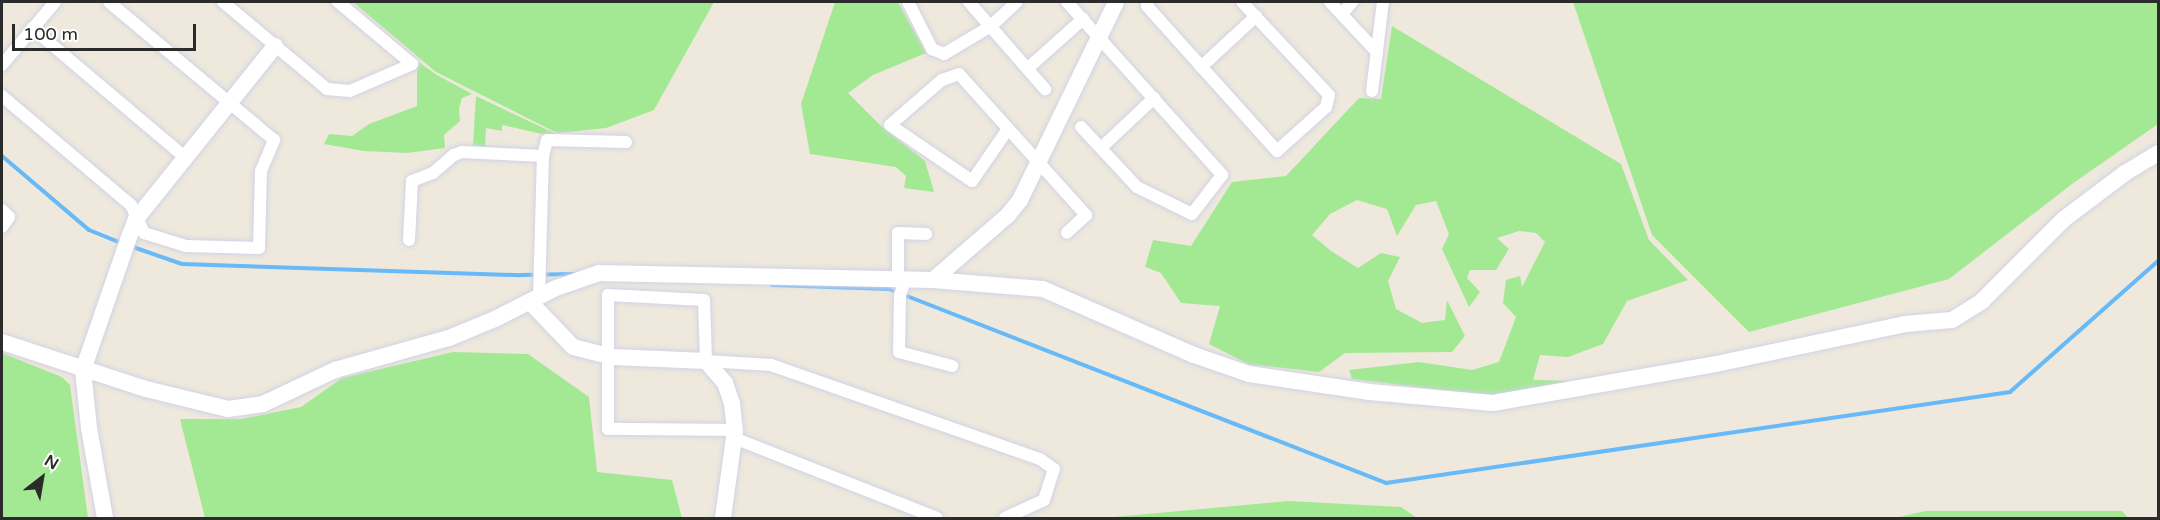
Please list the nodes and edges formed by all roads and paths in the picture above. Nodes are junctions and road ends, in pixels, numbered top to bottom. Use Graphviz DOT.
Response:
graph roads {
  1 [pos="55,2"];
  2 [pos="109,2"];
  3 [pos="223,2"];
  4 [pos="338,2"];
  5 [pos="908,2"];
  6 [pos="969,2"];
  7 [pos="1017,2"];
  8 [pos="1067,2"];
  9 [pos="1116,2"];
  10 [pos="1148,2"];
  11 [pos="1242,2"];
  12 [pos="1330,2"];
  13 [pos="1352,2"];
  14 [pos="1383,2"];
  15 [pos="1342,14"];
  16 [pos="1256,16"];
  17 [pos="1083,20"];
  18 [pos="991,26"];
  19 [pos="32,28"];
  20 [pos="1100,36"];
  21 [pos="275,46"];
  22 [pos="1377,52"];
  23 [pos="2,65"];
  24 [pos="1201,67"];
  25 [pos="1028,68"];
  26 [pos="1045,89"];
  27 [pos="1372,91"];
  28 [pos="2,96"];
  29 [pos="1154,98"];
  30 [pos="232,102"];
  31 [pos="1081,127"];
  32 [pos="1008,129"];
  33 [pos="626,142"];
  34 [pos="1101,148"];
  35 [pos="2158,153"];
  36 [pos="543,156"];
  37 [pos="186,158"];
  38 [pos="1039,164"];
  39 [pos="2,210"];
  40 [pos="136,219"];
  41 [pos="2,227"];
  42 [pos="1067,233"];
  43 [pos="926,234"];
  44 [pos="409,240"];
  45 [pos="933,280"];
  46 [pos="901,286"];
  47 [pos="537,288"];
  48 [pos="2,342"];
  49 [pos="610,356"];
  50 [pos="706,361"];
  51 [pos="952,366"];
  52 [pos="82,370"];
  53 [pos="734,434"];
  54 [pos="105,519"];
  55 [pos="723,519"];
  56 [pos="937,519"];
  57 [pos="1005,519"];
  1 -- 19 [label="street"];
  2 -- 30 [label="street"];
  3 -- 21 [label="street"];
  4 -- 21 [label="street"];
  5 -- 18 [label="street"];
  6 -- 18 [label="street"];
  7 -- 18 [label="street"];
  8 -- 17 [label="street"];
  9 -- 20 [label="street"];
  10 -- 24 [label="street"];
  11 -- 16 [label="street"];
  12 -- 15 [label="street"];
  13 -- 15 [label="street"];
  14 -- 22 [label="street"];
  15 -- 22 [label="street"];
  16 -- 24 [label="street"];
  16 -- 24 [label="street"];
  17 -- 20 [label="street"];
  17 -- 25 [label="street"];
  18 -- 25 [label="street"];
  19 -- 23 [label="street"];
  19 -- 37 [label="street"];
  20 -- 29 [label="street"];
  20 -- 38 [label="street"];
  21 -- 30 [label="street"];
  22 -- 27 [label="street"];
  25 -- 26 [label="street"];
  28 -- 40 [label="street"];
  29 -- 34 [label="street"];
  29 -- 34 [label="street"];
  30 -- 37 [label="street"];
  30 -- 40 [label="street"];
  31 -- 34 [label="street"];
  32 -- 32 [label="street"];
  32 -- 38 [label="street"];
  33 -- 36 [label="street"];
  35 -- 45 [label="street"];
  36 -- 44 [label="street"];
  36 -- 47 [label="street"];
  37 -- 40 [label="street"];
  38 -- 42 [label="street"];
  38 -- 45 [label="street"];
  39 -- 41 [label="street"];
  40 -- 52 [label="street"];
  43 -- 46 [label="street"];
  45 -- 46 [label="street"];
  46 -- 47 [label="street"];
  46 -- 51 [label="street"];
  47 -- 49 [label="street"];
  47 -- 52 [label="street"];
  48 -- 52 [label="street"];
  49 -- 50 [label="street"];
  49 -- 50 [label="street"];
  49 -- 53 [label="street"];
  50 -- 53 [label="street"];
  50 -- 57 [label="street"];
  52 -- 54 [label="street"];
  53 -- 55 [label="street"];
  53 -- 56 [label="street"];
}
